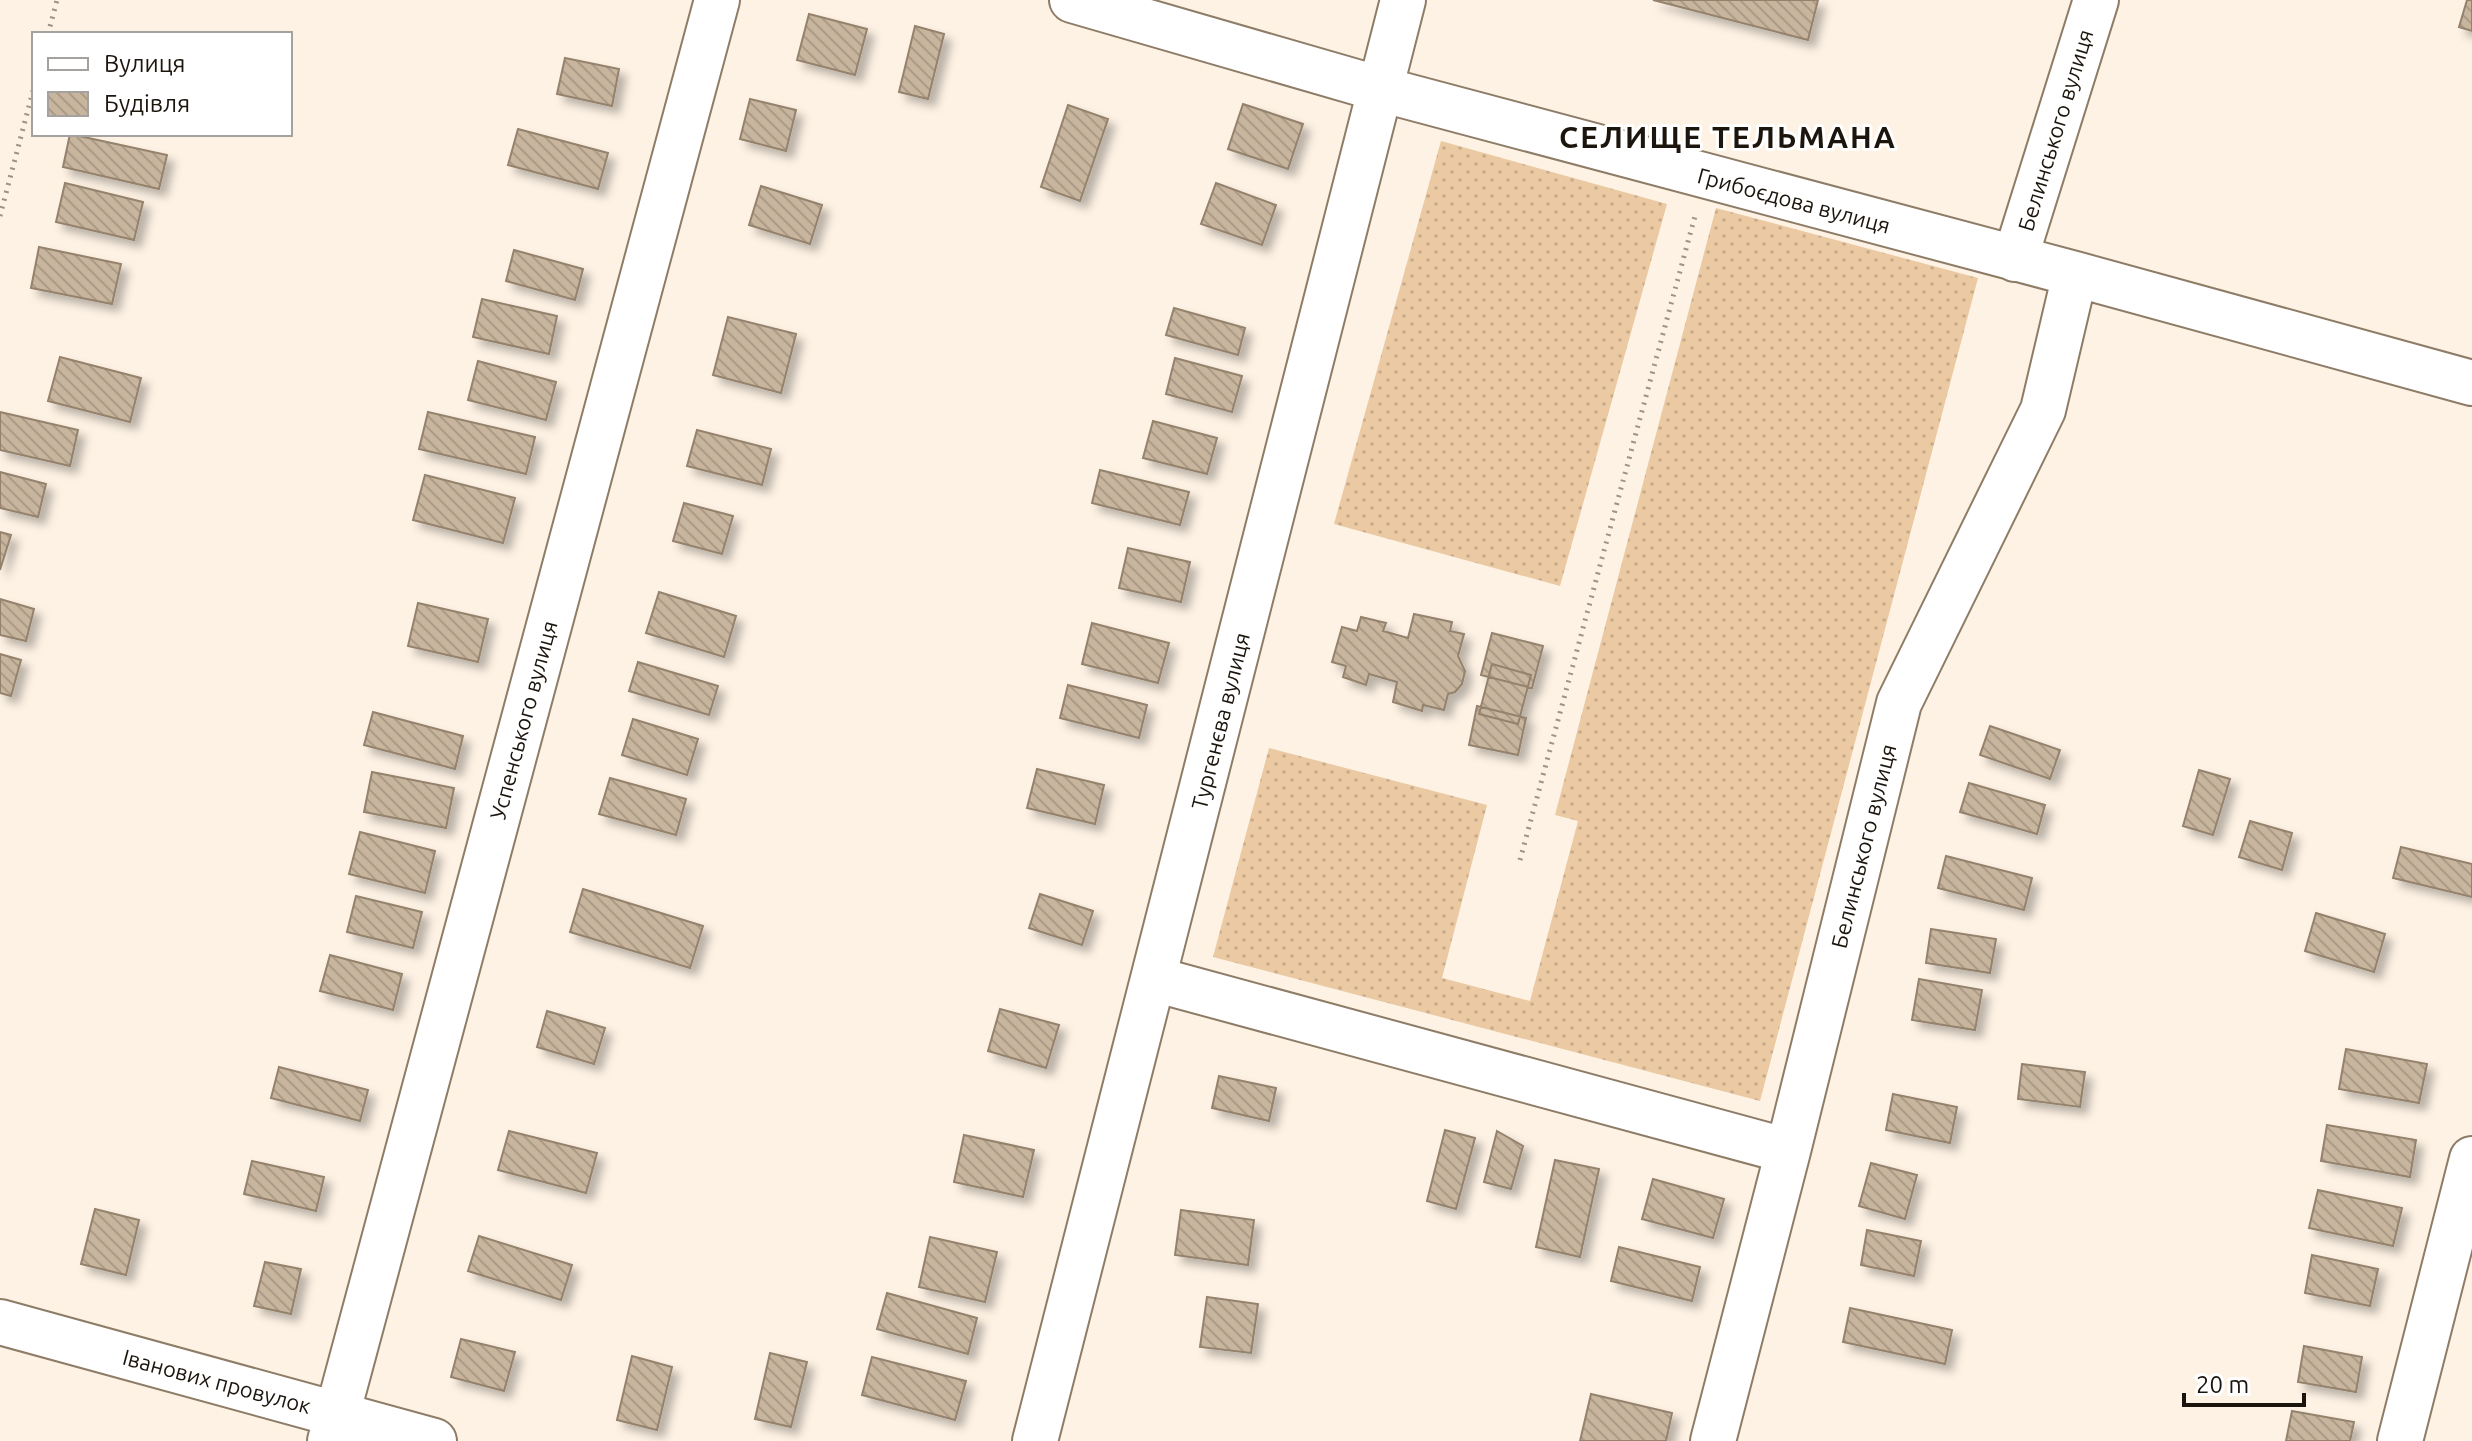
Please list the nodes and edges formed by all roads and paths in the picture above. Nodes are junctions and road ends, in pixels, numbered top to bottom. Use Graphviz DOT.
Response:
graph roads {
  1 [pos="57,0"];
  2 [pos="717,0"];
  3 [pos="1072,0"];
  4 [pos="1403,0"];
  5 [pos="2096,0"];
  6 [pos="49,32"];
  7 [pos="1380,89"];
  8 [pos="32,95"];
  9 [pos="1706,176"];
  10 [pos="0,216"];
  11 [pos="2015,259"];
  12 [pos="2075,274"];
  13 [pos="2472,383"];
  14 [pos="1520,860"];
  15 [pos="1154,979"];
  16 [pos="1788,1151"];
  17 [pos="2472,1159"];
  18 [pos="0,1322"];
  19 [pos="334,1428"];
  20 [pos="434,1441"];
  21 [pos="1035,1441"];
  22 [pos="1713,1441"];
  23 [pos="2400,1441"];
  1 -- 6 [label="path"];
  2 -- 19 [label="street, Успенського вулиця"];
  3 -- 7 [label="street, Грибоєдова вулиця"];
  4 -- 7 [label="street, Тургенєва вулиця"];
  5 -- 11 [label="street, Белинського вулиця"];
  7 -- 9 [label="street, Грибоєдова вулиця"];
  7 -- 15 [label="street, Тургенєва вулиця"];
  8 -- 10 [label="path"];
  9 -- 11 [label="street, Грибоєдова вулиця"];
  9 -- 14 [label="path"];
  11 -- 12 [label="street, Грибоєдова вулиця"];
  12 -- 13 [label="street, Грибоєдова вулиця"];
  12 -- 16 [label="street, Белинського вулиця"];
  15 -- 16 [label="street"];
  15 -- 21 [label="street, Тургенєва вулиця"];
  16 -- 22 [label="street, Белинського вулиця"];
  17 -- 23 [label="street"];
  18 -- 19 [label="street, Іванових провулок"];
  19 -- 20 [label="street, Іванових провулок"];
}
